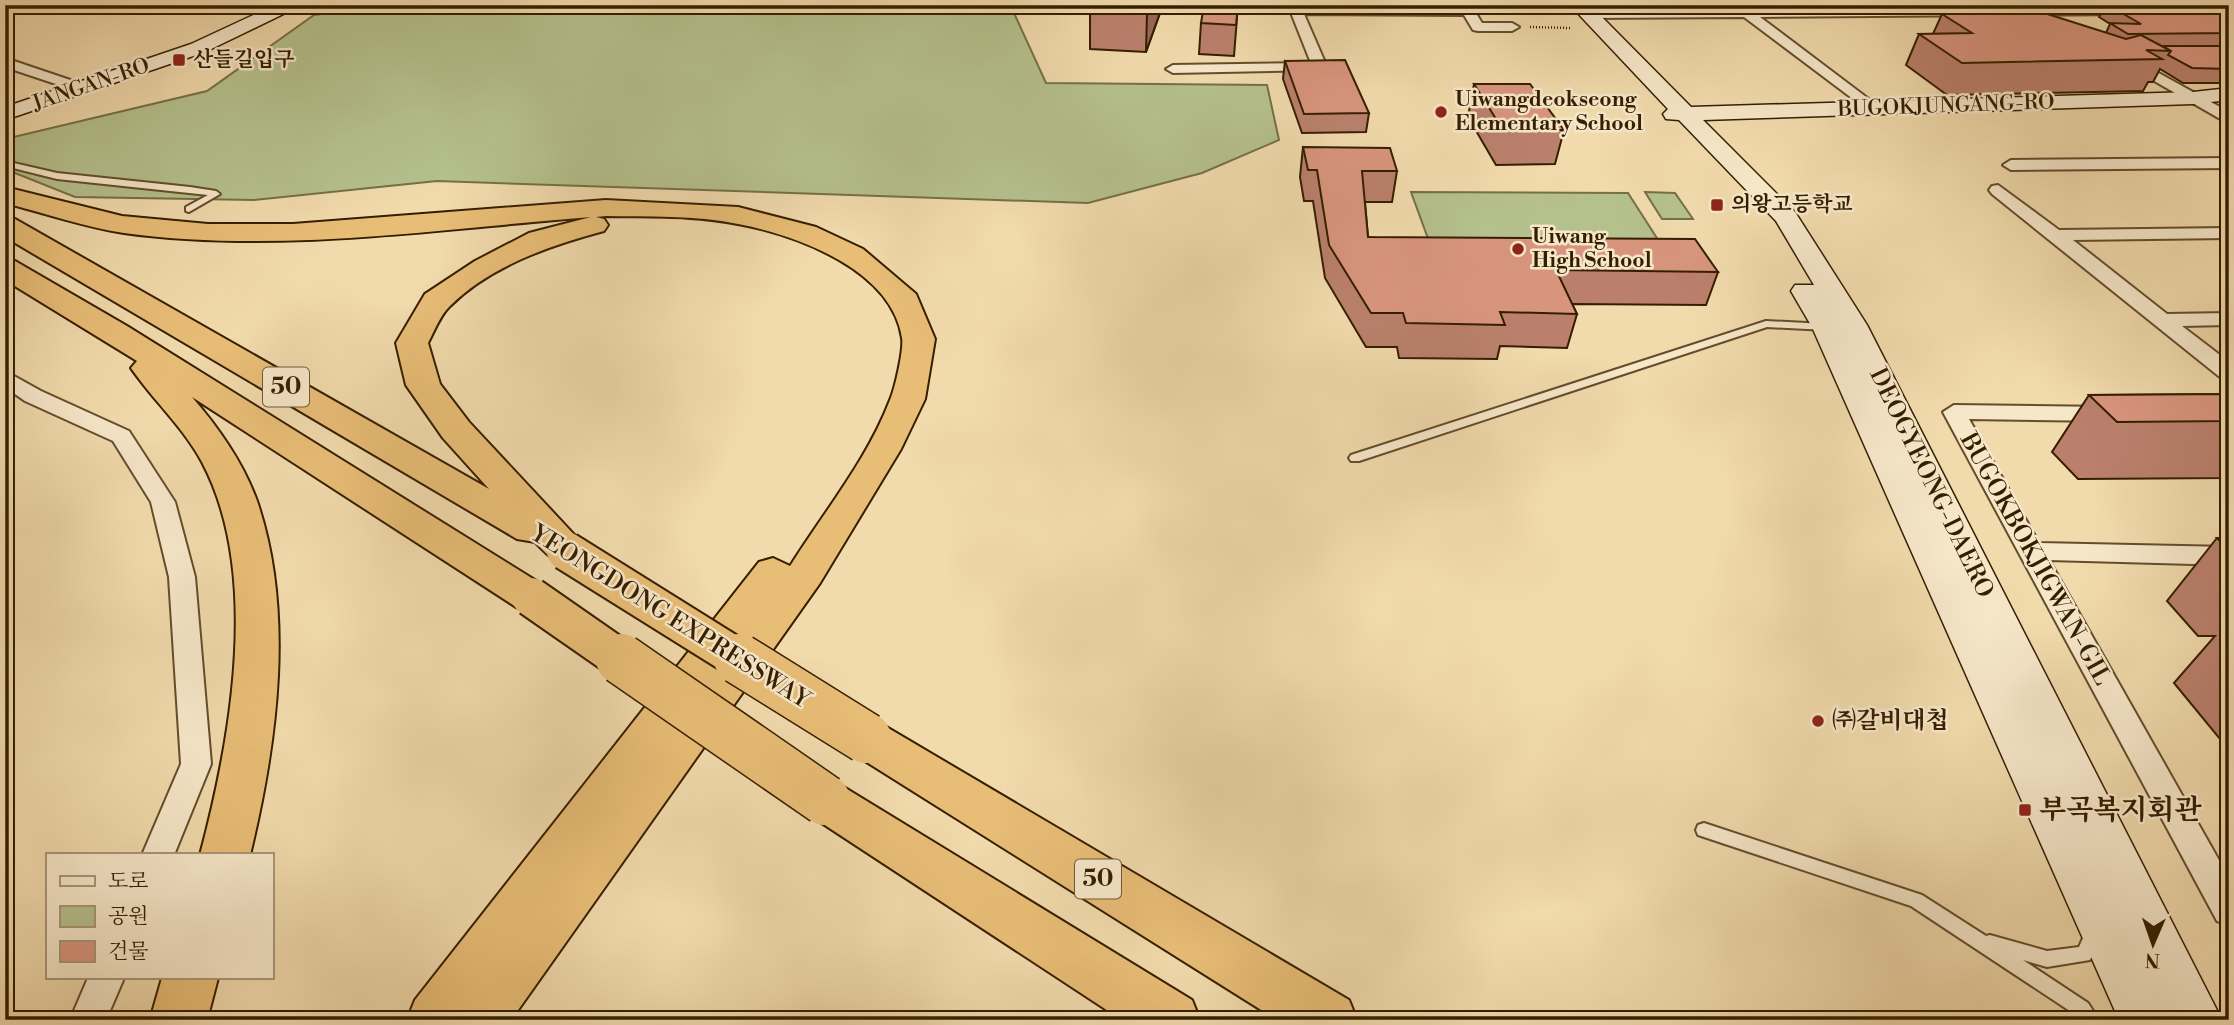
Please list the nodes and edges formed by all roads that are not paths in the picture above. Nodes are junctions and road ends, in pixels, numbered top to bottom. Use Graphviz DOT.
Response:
graph roads {
  1 [pos="293,5"];
  2 [pos="1295,8"];
  3 [pos="1466,8"];
  4 [pos="2039,8"];
  5 [pos="1742,9"];
  6 [pos="2151,10"];
  7 [pos="1957,11"];
  8 [pos="1575,15"];
  9 [pos="2064,23"];
  10 [pos="1996,25"];
  11 [pos="1512,27"];
  12 [pos="2145,53"];
  13 [pos="7,67"];
  14 [pos="1173,69"];
  15 [pos="80,88"];
  16 [pos="2229,94"];
  17 [pos="2193,98"];
  18 [pos="1873,108"];
  19 [pos="5,114"];
  20 [pos="1675,114"];
  21 [pos="2229,119"];
  22 [pos="5,163"];
  23 [pos="2229,163"];
  24 [pos="2011,165"];
  25 [pos="1998,190"];
  26 [pos="5,195"];
  27 [pos="189,209"];
  28 [pos="5,225"];
  29 [pos="2229,233"];
  30 [pos="2056,235"];
  31 [pos="5,267"];
  32 [pos="2229,319"];
  33 [pos="2163,320"];
  34 [pos="1826,327"];
  35 [pos="116,333"];
  36 [pos="2229,373"];
  37 [pos="5,377"];
  38 [pos="2132,414"];
  39 [pos="1355,458"];
  40 [pos="566,551"];
  41 [pos="2030,551"];
  42 [pos="2229,556"];
  43 [pos="1704,830"];
  44 [pos="159,853"];
  45 [pos="225,853"];
  46 [pos="2229,909"];
  47 [pos="2100,921"];
  48 [pos="1979,940"];
  49 [pos="106,979"];
  50 [pos="190,979"];
  51 [pos="88,1020"];
  52 [pos="178,1020"];
  53 [pos="435,1020"];
  54 [pos="477,1020"];
  55 [pos="1172,1020"];
  56 [pos="1329,1020"];
  57 [pos="2091,1020"];
  58 [pos="2145,1020"];
  59 [pos="2196,1020"];
  1 -- 15 [label="street, JANGAN-RO"];
  2 -- 3 [label="street"];
  2 -- 14 [label="street"];
  3 -- 11 [label="street"];
  4 -- 6 [label="street"];
  4 -- 7 [label="street"];
  4 -- 9 [label="street"];
  5 -- 7 [label="street"];
  5 -- 8 [label="street"];
  5 -- 18 [label="street"];
  7 -- 10 [label="street"];
  8 -- 20 [label="street, DEOGYEONG-DAERO"];
  12 -- 17 [label="street"];
  13 -- 15 [label="street"];
  15 -- 19 [label="street, JANGAN-RO"];
  16 -- 17 [label="street, BUGOKJUNGANG-RO"];
  17 -- 18 [label="street, BUGOKJUNGANG-RO"];
  17 -- 21 [label="street"];
  18 -- 20 [label="street, BUGOKJUNGANG-RO"];
  20 -- 34 [label="street, DEOGYEONG-DAERO"];
  20 -- 59 [label="street, DEOGYEONG-DAERO"];
  22 -- 27 [label="lane"];
  23 -- 24 [label="street"];
  25 -- 30 [label="street"];
  26 -- 54 [label="highway"];
  28 -- 40 [label="highway, YEONGDONG EXPRESSWAY / 50"];
  29 -- 30 [label="street"];
  30 -- 33 [label="street"];
  31 -- 35 [label="highway, 50"];
  32 -- 33 [label="street"];
  33 -- 36 [label="street"];
  34 -- 39 [label="lane"];
  34 -- 47 [label="street, DEOGYEONG-DAERO"];
  35 -- 45 [label="highway"];
  35 -- 55 [label="highway, 50, bridge"];
  37 -- 44 [label="street"];
  38 -- 41 [label="street, BUGOKBOKJIGWAN-GIL"];
  40 -- 53 [label="highway"];
  40 -- 56 [label="highway, YEONGDONG EXPRESSWAY / 50, bridge"];
  41 -- 42 [label="street"];
  41 -- 46 [label="street, BUGOKBOKJIGWAN-GIL"];
  43 -- 48 [label="lane"];
  47 -- 48 [label="lane"];
  47 -- 58 [label="street, DEOGYEONG-DAERO"];
  48 -- 57 [label="lane"];
  49 -- 51 [label="street"];
  50 -- 52 [label="highway"];
}
